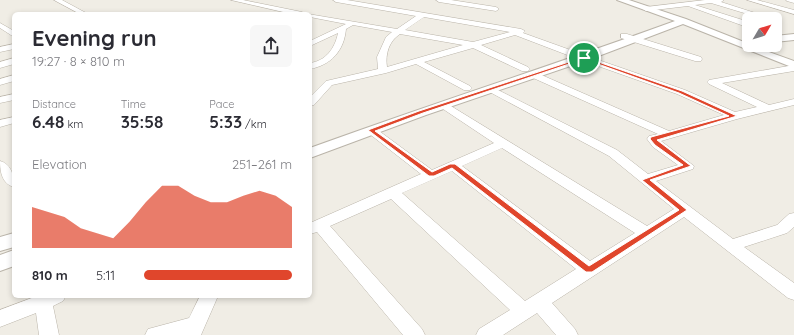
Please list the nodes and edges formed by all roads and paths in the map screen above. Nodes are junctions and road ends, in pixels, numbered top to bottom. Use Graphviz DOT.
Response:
graph roads {
  1 [pos="57,0"];
  2 [pos="234,0"];
  3 [pos="336,0"];
  4 [pos="439,0"];
  5 [pos="621,0"];
  6 [pos="721,0"];
  7 [pos="750,0"];
  8 [pos="789,0"];
  9 [pos="711,1"];
  10 [pos="794,1"];
  11 [pos="393,3"];
  12 [pos="685,4"];
  13 [pos="383,8"];
  14 [pos="496,9"];
  15 [pos="646,9"];
  16 [pos="276,10"];
  17 [pos="81,12"];
  18 [pos="270,12"];
  19 [pos="288,12"];
  20 [pos="748,12"];
  21 [pos="794,12"];
  22 [pos="312,15"];
  23 [pos="422,15"];
  24 [pos="324,18"];
  25 [pos="679,20"];
  26 [pos="742,22"];
  27 [pos="312,23"];
  28 [pos="352,23"];
  29 [pos="0,25"];
  30 [pos="343,28"];
  31 [pos="398,32"];
  32 [pos="516,33"];
  33 [pos="12,34"];
  34 [pos="793,37"];
  35 [pos="629,38"];
  36 [pos="782,38"];
  37 [pos="742,42"];
  38 [pos="312,43"];
  39 [pos="474,45"];
  40 [pos="12,47"];
  41 [pos="0,50"];
  42 [pos="765,52"];
  43 [pos="578,56"];
  44 [pos="698,59"];
  45 [pos="12,61"];
  46 [pos="416,61"];
  47 [pos="0,64"];
  48 [pos="312,66"];
  49 [pos="794,66"];
  50 [pos="384,71"];
  51 [pos="530,72"];
  52 [pos="12,79"];
  53 [pos="0,82"];
  54 [pos="467,88"];
  55 [pos="489,90"];
  56 [pos="12,97"];
  57 [pos="0,100"];
  58 [pos="312,101"];
  59 [pos="794,102"];
  60 [pos="442,105"];
  61 [pos="769,108"];
  62 [pos="734,116"];
  63 [pos="12,121"];
  64 [pos="0,124"];
  65 [pos="371,130"];
  66 [pos="667,134"];
  67 [pos="312,140"];
  68 [pos="503,143"];
  69 [pos="312,152"];
  70 [pos="0,165"];
  71 [pos="452,166"];
  72 [pos="432,175"];
  73 [pos="12,180"];
  74 [pos="645,180"];
  75 [pos="392,192"];
  76 [pos="684,210"];
  77 [pos="794,218"];
  78 [pos="315,227"];
  79 [pos="647,233"];
  80 [pos="12,241"];
  81 [pos="0,244"];
  82 [pos="730,246"];
  83 [pos="12,259"];
  84 [pos="0,263"];
  85 [pos="589,270"];
  86 [pos="794,293"];
  87 [pos="208,298"];
  88 [pos="50,299"];
  89 [pos="532,306"];
  90 [pos="0,318"];
  91 [pos="193,330"];
  92 [pos="49,335"];
  93 [pos="155,335"];
  94 [pos="415,335"];
  95 [pos="486,335"];
  96 [pos="568,335"];
  1 -- 17 [label="street"];
  2 -- 16 [label="street"];
  3 -- 13 [label="street"];
  4 -- 14 [label="street"];
  5 -- 15 [label="street"];
  6 -- 9 [label="street"];
  7 -- 21 [label="street"];
  8 -- 10 [label="street"];
  9 -- 12 [label="street"];
  9 -- 20 [label="street"];
  11 -- 13 [label="street"];
  12 -- 15 [label="street"];
  12 -- 26 [label="street"];
  13 -- 23 [label="street"];
  15 -- 25 [label="street"];
  16 -- 18 [label="street"];
  16 -- 19 [label="street"];
  22 -- 24 [label="street"];
  23 -- 31 [label="street"];
  23 -- 32 [label="street"];
  24 -- 27 [label="street"];
  24 -- 28 [label="street"];
  25 -- 35 [label="street"];
  25 -- 37 [label="street"];
  28 -- 30 [label="street"];
  28 -- 31 [label="street"];
  29 -- 33 [label="street"];
  30 -- 38 [label="street"];
  30 -- 48 [label="street"];
  31 -- 39 [label="street"];
  31 -- 50 [label="street"];
  32 -- 39 [label="street"];
  32 -- 43 [label="street"];
  34 -- 36 [label="street"];
  35 -- 43 [label="street"];
  35 -- 44 [label="street"];
  39 -- 46 [label="street"];
  39 -- 51 [label="street"];
  40 -- 41 [label="street"];
  42 -- 49 [label="street"];
  43 -- 51 [label="street"];
  43 -- 62 [label="street"];
  45 -- 47 [label="street"];
  46 -- 50 [label="street"];
  46 -- 54 [label="street"];
  49 -- 61 [label="street"];
  50 -- 58 [label="street"];
  51 -- 54 [label="street"];
  51 -- 55 [label="street"];
  51 -- 66 [label="street"];
  52 -- 53 [label="street"];
  54 -- 67 [label="street"];
  55 -- 60 [label="street"];
  55 -- 74 [label="street"];
  56 -- 57 [label="street"];
  59 -- 61 [label="street"];
  60 -- 65 [label="street"];
  60 -- 68 [label="street"];
  61 -- 62 [label="street"];
  62 -- 66 [label="street"];
  63 -- 64 [label="street"];
  65 -- 69 [label="street"];
  65 -- 72 [label="street"];
  66 -- 74 [label="street"];
  68 -- 71 [label="street"];
  68 -- 79 [label="street"];
  70 -- 73 [label="street"];
  71 -- 72 [label="street"];
  71 -- 85 [label="street"];
  72 -- 75 [label="street"];
  74 -- 76 [label="street"];
  75 -- 78 [label="street"];
  75 -- 89 [label="street"];
  76 -- 79 [label="street"];
  76 -- 82 [label="street"];
  77 -- 82 [label="street"];
  78 -- 94 [label="street"];
  79 -- 85 [label="street"];
  80 -- 81 [label="street"];
  82 -- 86 [label="street"];
  83 -- 84 [label="street"];
  85 -- 89 [label="street"];
  87 -- 91 [label="street"];
  88 -- 90 [label="street"];
  88 -- 92 [label="street"];
  89 -- 95 [label="street"];
  89 -- 96 [label="street"];
  91 -- 93 [label="street"];
}
